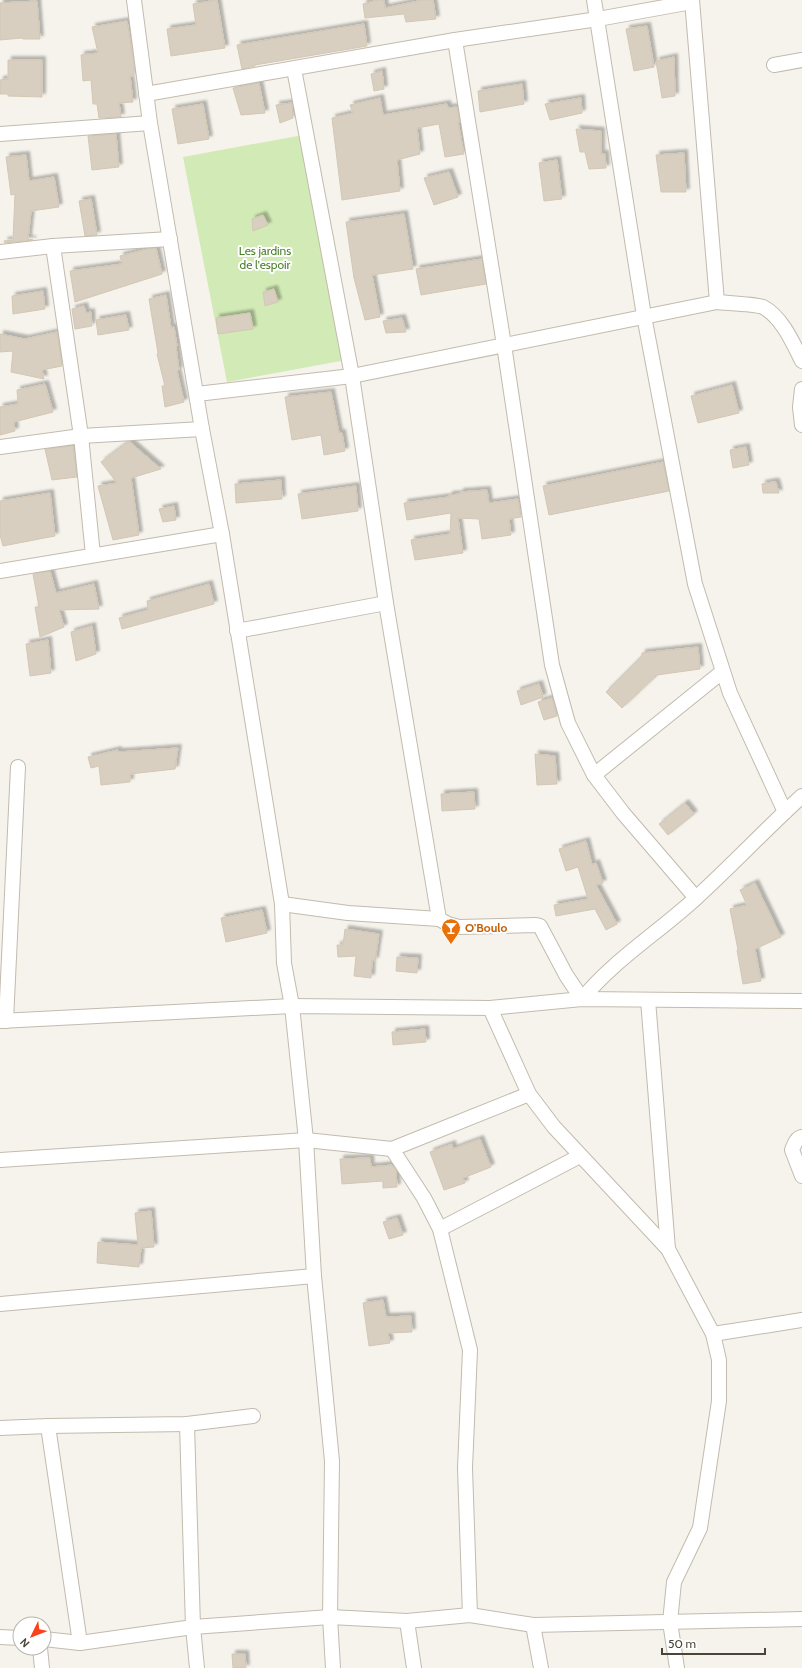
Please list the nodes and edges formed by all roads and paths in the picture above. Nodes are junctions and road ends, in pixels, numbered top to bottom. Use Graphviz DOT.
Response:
graph roads {
  1 [pos="134,0"];
  2 [pos="594,0"];
  3 [pos="692,1"];
  4 [pos="598,19"];
  5 [pos="455,40"];
  6 [pos="802,60"];
  7 [pos="774,65"];
  8 [pos="294,69"];
  9 [pos="146,94"];
  10 [pos="150,123"];
  11 [pos="0,134"];
  12 [pos="170,239"];
  13 [pos="53,246"];
  14 [pos="0,252"];
  15 [pos="716,302"];
  16 [pos="644,316"];
  17 [pos="504,345"];
  18 [pos="802,361"];
  19 [pos="352,376"];
  20 [pos="802,389"];
  21 [pos="197,394"];
  22 [pos="802,425"];
  23 [pos="202,429"];
  24 [pos="81,436"];
  25 [pos="0,447"];
  26 [pos="222,534"];
  27 [pos="93,555"];
  28 [pos="0,571"];
  29 [pos="386,603"];
  30 [pos="237,631"];
  31 [pos="722,672"];
  32 [pos="18,767"];
  33 [pos="594,775"];
  34 [pos="802,796"];
  35 [pos="785,812"];
  36 [pos="696,898"];
  37 [pos="282,904"];
  38 [pos="439,919"];
  39 [pos="582,999"];
  40 [pos="648,1000"];
  41 [pos="802,1001"];
  42 [pos="292,1006"];
  43 [pos="490,1008"];
  44 [pos="3,1021"];
  45 [pos="529,1094"];
  46 [pos="802,1137"];
  47 [pos="306,1140"];
  48 [pos="392,1149"];
  49 [pos="580,1156"];
  50 [pos="0,1160"];
  51 [pos="802,1176"];
  52 [pos="440,1229"];
  53 [pos="668,1249"];
  54 [pos="314,1276"];
  55 [pos="0,1304"];
  56 [pos="802,1320"];
  57 [pos="713,1334"];
  58 [pos="253,1416"];
  59 [pos="187,1424"];
  60 [pos="48,1426"];
  61 [pos="0,1428"];
  62 [pos="470,1615"];
  63 [pos="330,1618"];
  64 [pos="802,1619"];
  65 [pos="407,1621"];
  66 [pos="670,1622"];
  67 [pos="533,1625"];
  68 [pos="193,1627"];
  69 [pos="0,1637"];
  70 [pos="12,1638"];
  71 [pos="52,1640"];
  72 [pos="80,1643"];
  73 [pos="41,1656"];
  74 [pos="42,1668"];
  75 [pos="198,1668"];
  76 [pos="333,1668"];
  77 [pos="414,1668"];
  78 [pos="541,1668"];
  79 [pos="677,1668"];
  1 -- 9 [label="street"];
  2 -- 4 [label="street"];
  3 -- 4 [label="street"];
  3 -- 15 [label="street"];
  4 -- 5 [label="street"];
  4 -- 16 [label="street"];
  5 -- 8 [label="street"];
  5 -- 17 [label="street"];
  6 -- 7 [label="street"];
  8 -- 9 [label="street"];
  8 -- 19 [label="street"];
  9 -- 10 [label="street"];
  10 -- 11 [label="street"];
  10 -- 12 [label="street"];
  12 -- 13 [label="street"];
  12 -- 21 [label="street"];
  13 -- 14 [label="street"];
  13 -- 24 [label="street"];
  15 -- 16 [label="street"];
  15 -- 18 [label="street"];
  16 -- 17 [label="street"];
  16 -- 31 [label="street"];
  17 -- 19 [label="street"];
  17 -- 33 [label="street"];
  19 -- 21 [label="street"];
  19 -- 29 [label="street"];
  20 -- 22 [label="street"];
  21 -- 23 [label="street"];
  23 -- 24 [label="street"];
  23 -- 26 [label="street"];
  24 -- 25 [label="street"];
  24 -- 27 [label="street"];
  26 -- 27 [label="street"];
  26 -- 30 [label="street"];
  27 -- 28 [label="street"];
  29 -- 30 [label="street"];
  29 -- 38 [label="street"];
  30 -- 37 [label="street"];
  31 -- 33 [label="street"];
  31 -- 35 [label="street"];
  32 -- 44 [label="street"];
  33 -- 36 [label="street"];
  34 -- 35 [label="street"];
  35 -- 36 [label="street"];
  36 -- 39 [label="street"];
  37 -- 38 [label="street"];
  37 -- 42 [label="street"];
  38 -- 39 [label="street"];
  39 -- 40 [label="street"];
  39 -- 43 [label="street"];
  40 -- 41 [label="street"];
  40 -- 53 [label="street"];
  42 -- 43 [label="street"];
  42 -- 44 [label="street"];
  42 -- 47 [label="street"];
  43 -- 45 [label="street"];
  45 -- 48 [label="street"];
  45 -- 49 [label="street"];
  46 -- 51 [label="street"];
  47 -- 48 [label="street"];
  47 -- 50 [label="street"];
  47 -- 54 [label="street"];
  48 -- 52 [label="street"];
  49 -- 52 [label="street"];
  49 -- 53 [label="street"];
  52 -- 62 [label="street"];
  53 -- 57 [label="street"];
  54 -- 55 [label="street"];
  54 -- 63 [label="street"];
  56 -- 57 [label="street"];
  57 -- 66 [label="street"];
  58 -- 59 [label="street"];
  59 -- 60 [label="street"];
  59 -- 68 [label="street"];
  60 -- 61 [label="street"];
  60 -- 72 [label="street"];
  62 -- 65 [label="street"];
  62 -- 67 [label="street"];
  63 -- 65 [label="street"];
  63 -- 68 [label="street"];
  63 -- 76 [label="street"];
  64 -- 66 [label="street"];
  65 -- 77 [label="street"];
  66 -- 67 [label="street"];
  66 -- 79 [label="street"];
  67 -- 78 [label="street"];
  68 -- 72 [label="street"];
  68 -- 75 [label="street"];
  69 -- 70 [label="street"];
  71 -- 72 [label="street"];
  73 -- 74 [label="street"];
}
